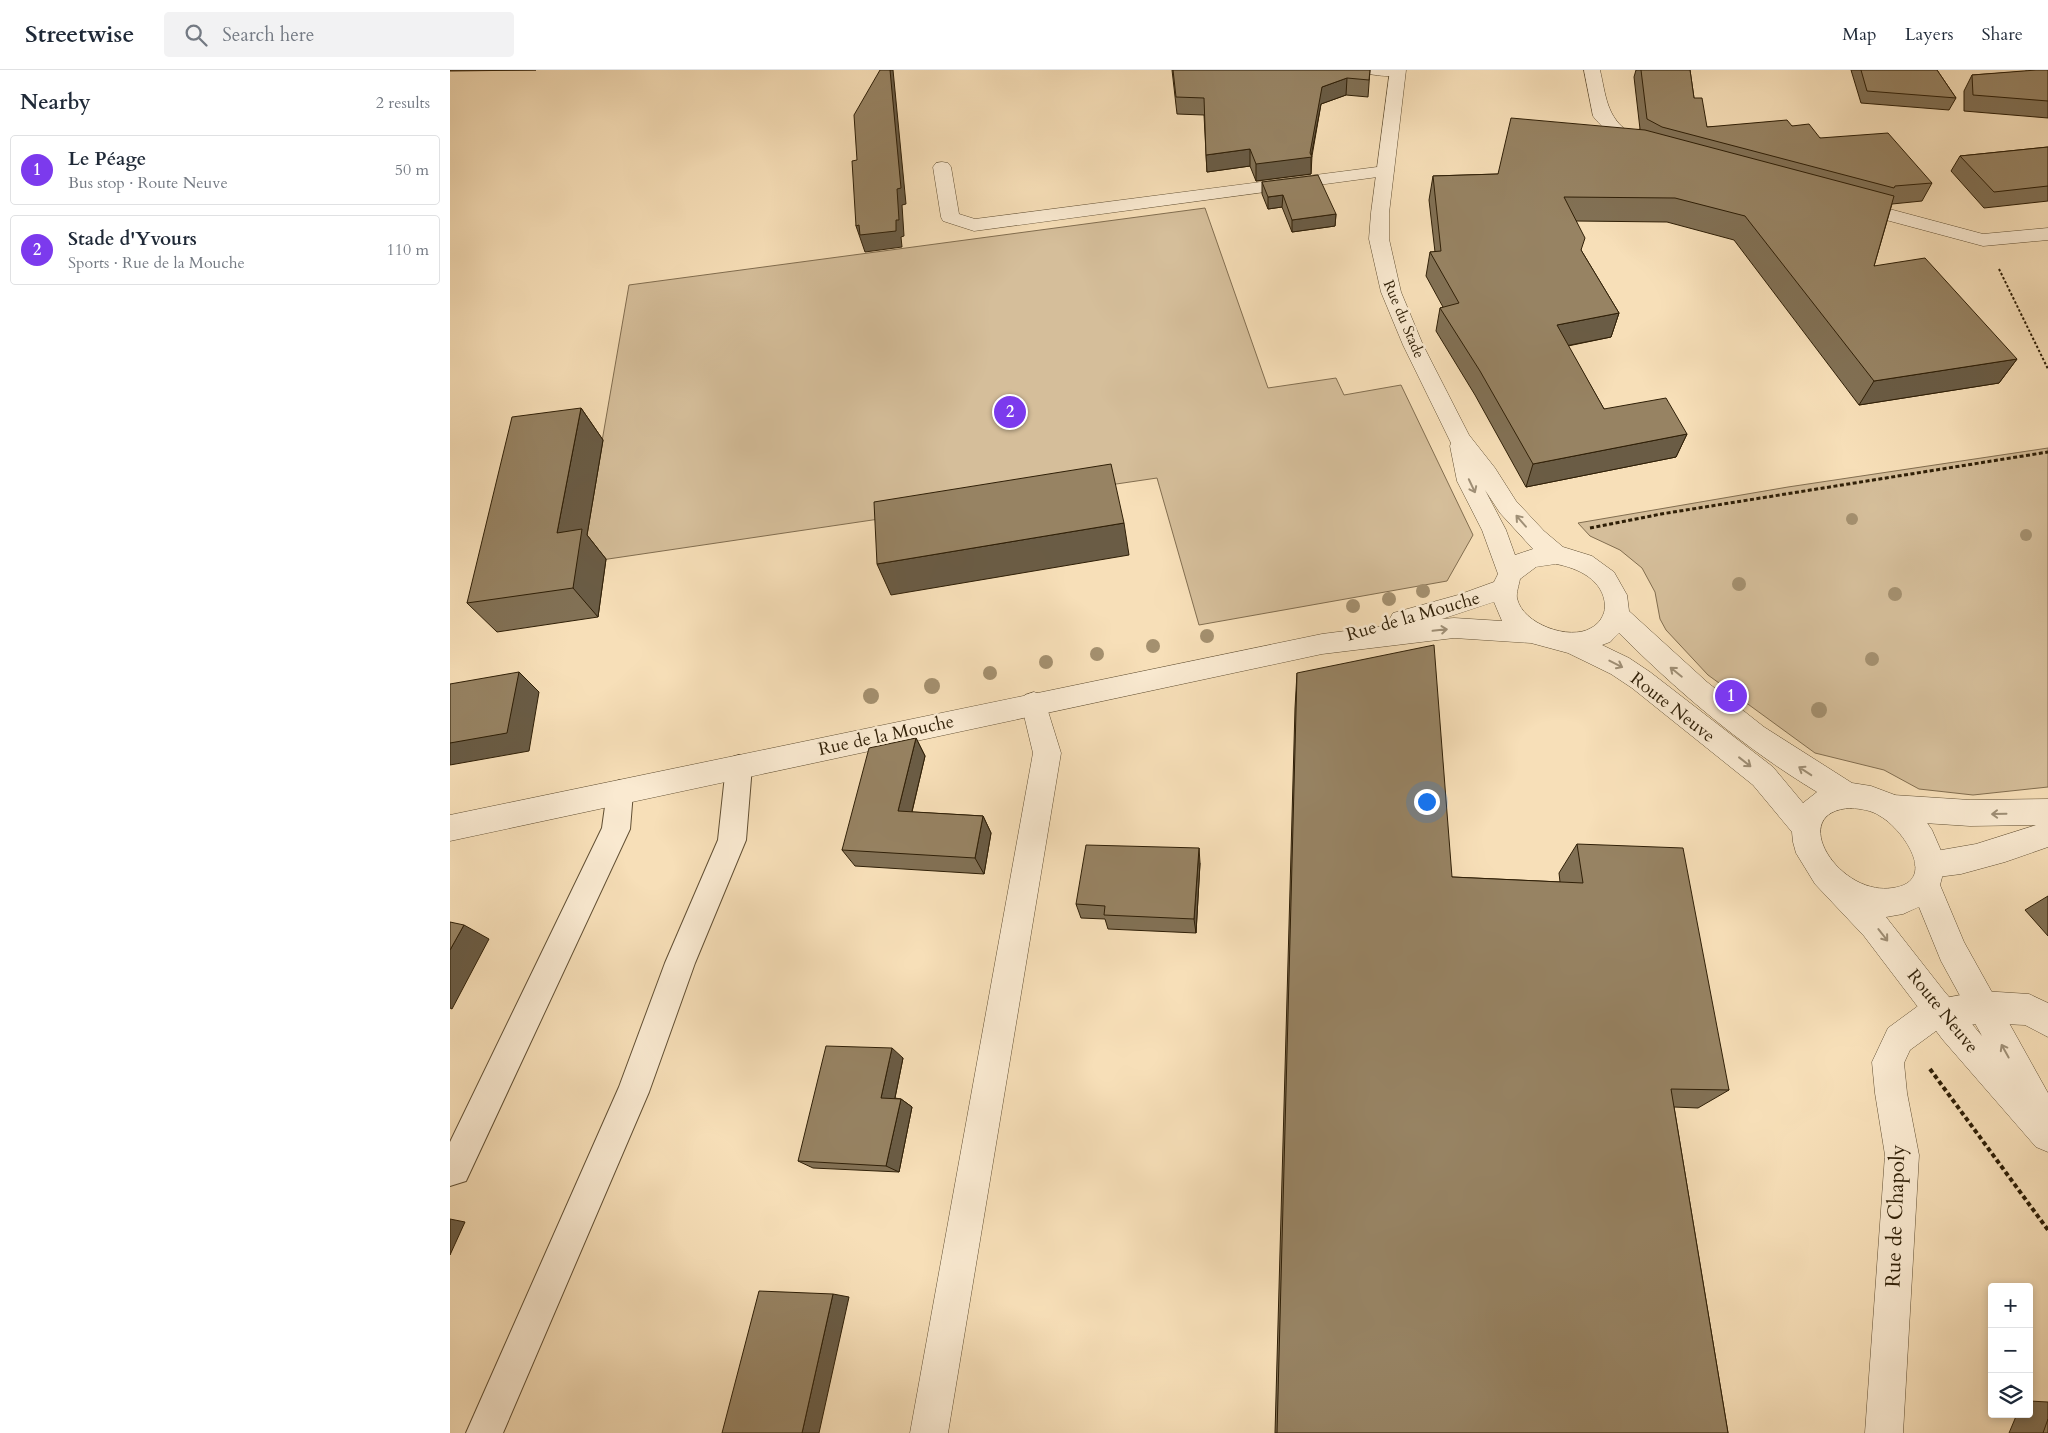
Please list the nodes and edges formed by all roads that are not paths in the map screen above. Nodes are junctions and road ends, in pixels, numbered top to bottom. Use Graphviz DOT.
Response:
graph roads {
  1 [pos="1375,70"];
  2 [pos="1592,70"];
  3 [pos="2034,70"];
  4 [pos="1397,71"];
  5 [pos="2048,80"];
  6 [pos="1659,154"];
  7 [pos="942,167"];
  8 [pos="1386,171"];
  9 [pos="1840,202"];
  10 [pos="2048,234"];
  11 [pos="1460,439"];
  12 [pos="1556,555"];
  13 [pos="1507,581"];
  14 [pos="1617,615"];
  15 [pos="1533,633"];
  16 [pos="1572,643"];
  17 [pos="1322,644"];
  18 [pos="1034,703"];
  19 [pos="740,766"];
  20 [pos="620,792"];
  21 [pos="1847,795"];
  22 [pos="1893,808"];
  23 [pos="2048,812"];
  24 [pos="1806,827"];
  25 [pos="450,828"];
  26 [pos="2048,834"];
  27 [pos="1928,875"];
  28 [pos="1838,886"];
  29 [pos="1982,1007"];
  30 [pos="1936,1016"];
  31 [pos="2048,1021"];
  32 [pos="2048,1123"];
  33 [pos="2048,1136"];
  34 [pos="450,1170"];
  35 [pos="484,1433"];
  36 [pos="929,1433"];
  37 [pos="1884,1433"];
  1 -- 4 [label="street, Rue du Stade"];
  2 -- 6 [label="street"];
  3 -- 5 [label="street"];
  4 -- 8 [label="street, Rue du Stade"];
  7 -- 8 [label="street"];
  8 -- 11 [label="street, Rue du Stade"];
  9 -- 10 [label="street"];
  12 -- 11 [label="street, Rue du Stade, one-way"];
  11 -- 13 [label="street, Rue du Stade, one-way"];
  12 -- 13 [label="street, Rue du Stade"];
  12 -- 14 [label="street, Rue du Stade"];
  13 -- 15 [label="street, Rue du Stade"];
  13 -- 17 [label="street, Rue de la Mouche"];
  14 -- 16 [label="street, Rue du Stade"];
  21 -- 14 [label="street, Route Neuve, one-way"];
  15 -- 16 [label="street, Rue du Stade"];
  17 -- 15 [label="street, Rue de la Mouche, one-way"];
  16 -- 24 [label="street, Route Neuve, one-way"];
  17 -- 18 [label="street, Rue de la Mouche"];
  18 -- 19 [label="street, Rue de la Mouche"];
  18 -- 36 [label="street"];
  19 -- 20 [label="street, Rue de la Mouche"];
  19 -- 35 [label="lane"];
  20 -- 25 [label="street, Rue de la Mouche"];
  20 -- 34 [label="lane"];
  21 -- 22 [label="street, Route Neuve"];
  21 -- 24 [label="street, Route Neuve"];
  23 -- 22 [label="street, one-way"];
  22 -- 27 [label="street, Route Neuve"];
  24 -- 28 [label="street, Route Neuve"];
  26 -- 27 [label="street"];
  27 -- 28 [label="street, Route Neuve"];
  27 -- 29 [label="street, Route Neuve"];
  28 -- 30 [label="street, Route Neuve, one-way"];
  29 -- 30 [label="street"];
  29 -- 31 [label="street"];
  32 -- 29 [label="street, Route Neuve, one-way"];
  30 -- 33 [label="street, Route Neuve"];
  30 -- 37 [label="street, Rue de Chapoly"];
}
